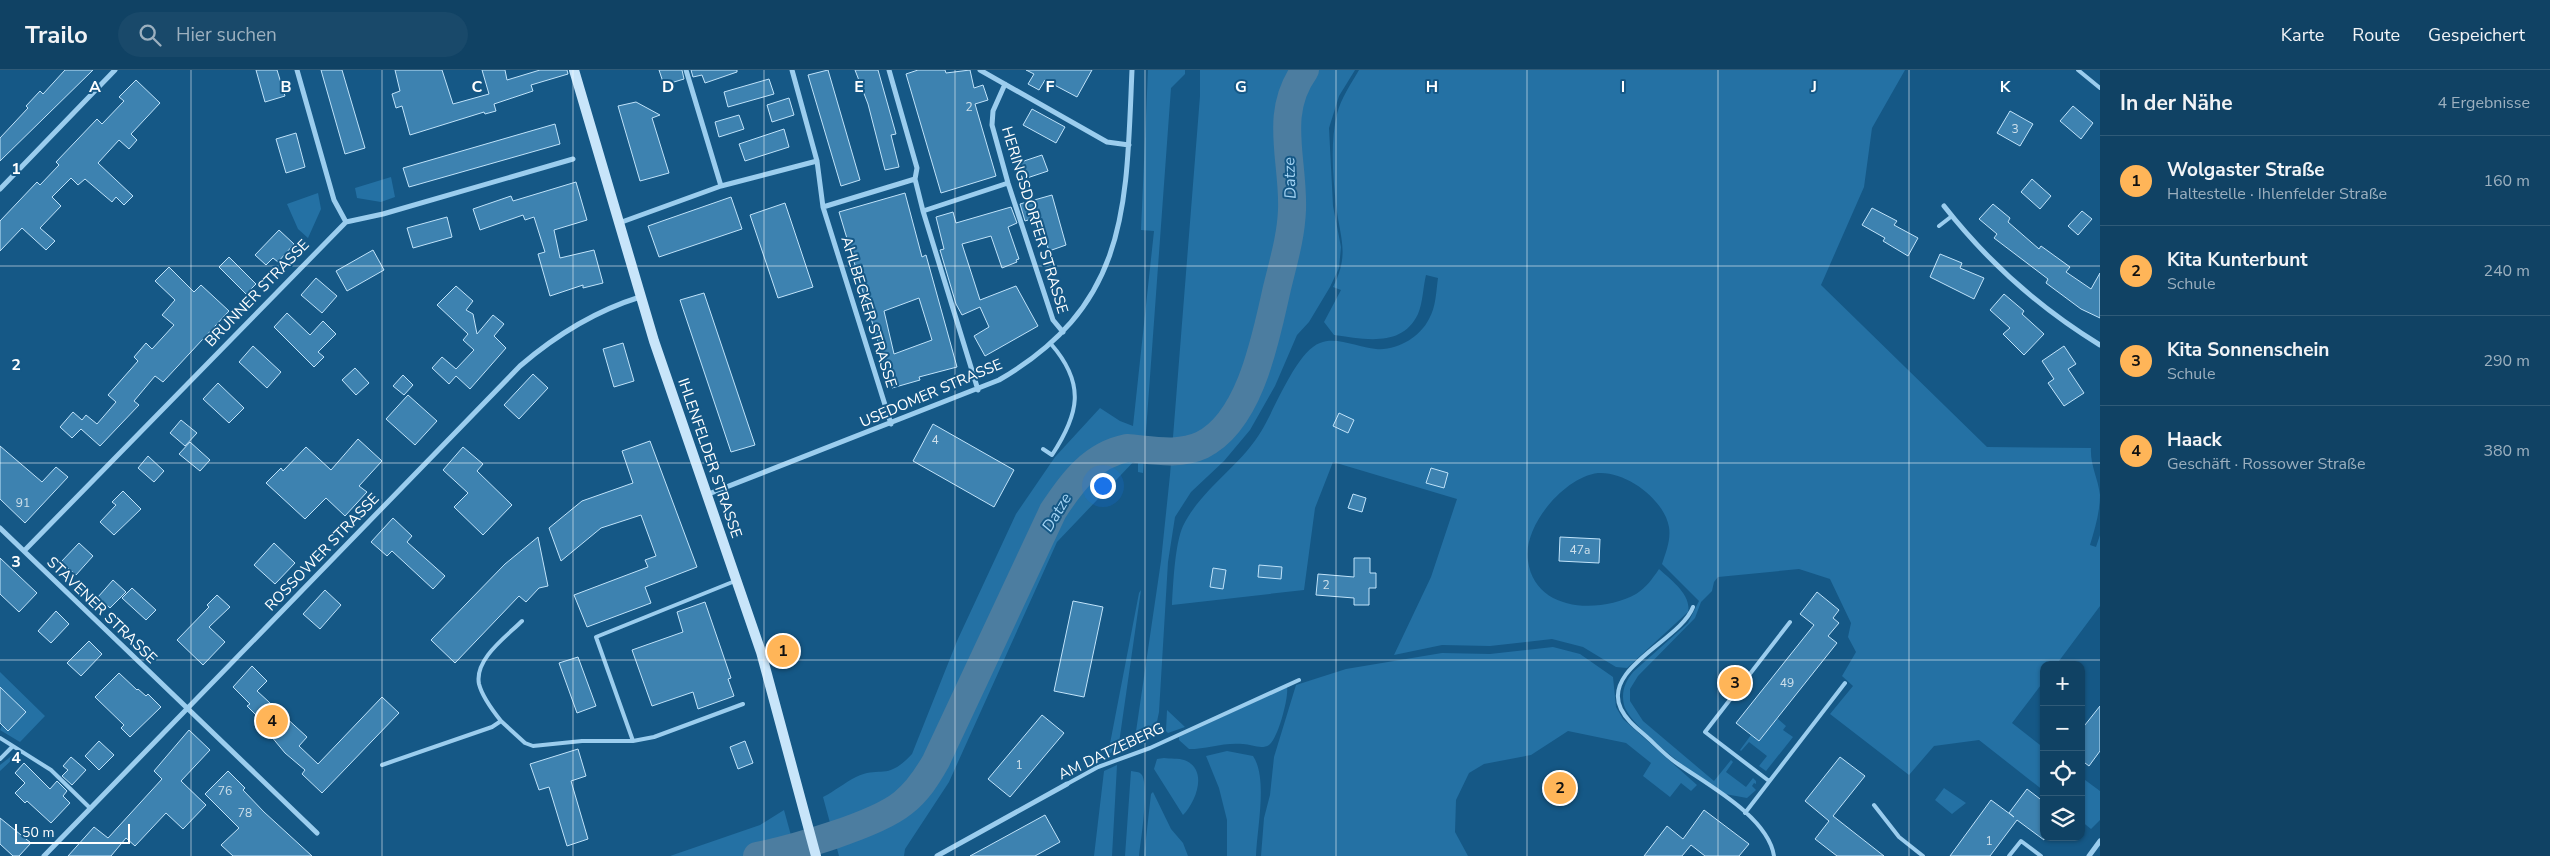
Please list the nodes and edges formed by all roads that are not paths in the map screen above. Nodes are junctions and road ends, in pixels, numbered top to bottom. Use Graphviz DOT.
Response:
graph roads {
  1 [pos="115,70"];
  2 [pos="297,70"];
  3 [pos="574,70"];
  4 [pos="686,70"];
  5 [pos="792,70"];
  6 [pos="889,70"];
  7 [pos="980,70"];
  8 [pos="1132,70"];
  9 [pos="2078,70"];
  10 [pos="1005,84"];
  11 [pos="2100,88"];
  12 [pos="1129,145"];
  13 [pos="573,159"];
  14 [pos="817,161"];
  15 [pos="915,179"];
  16 [pos="1008,183"];
  17 [pos="721,186"];
  18 [pos="0,189"];
  19 [pos="1944,206"];
  20 [pos="824,207"];
  21 [pos="923,211"];
  22 [pos="1952,216"];
  23 [pos="346,222"];
  24 [pos="619,223"];
  25 [pos="1939,226"];
  26 [pos="640,296"];
  27 [pos="1063,332"];
  28 [pos="1052,344"];
  29 [pos="2100,345"];
  30 [pos="978,390"];
  31 [pos="890,424"];
  32 [pos="1043,449"];
  33 [pos="706,495"];
  34 [pos="0,528"];
  35 [pos="24,552"];
  36 [pos="737,580"];
  37 [pos="1693,607"];
  38 [pos="522,621"];
  39 [pos="1790,622"];
  40 [pos="1299,680"];
  41 [pos="1845,683"];
  42 [pos="743,704"];
  43 [pos="187,708"];
  44 [pos="501,721"];
  45 [pos="0,738"];
  46 [pos="633,741"];
  47 [pos="13,746"];
  48 [pos="0,759"];
  49 [pos="382,765"];
  50 [pos="1769,781"];
  51 [pos="1067,784"];
  52 [pos="1874,805"];
  53 [pos="90,808"];
  54 [pos="1745,813"];
  55 [pos="317,833"];
  56 [pos="2100,841"];
  57 [pos="44,856"];
  58 [pos="816,856"];
  59 [pos="937,856"];
  60 [pos="1774,856"];
  61 [pos="1923,856"];
  62 [pos="2009,856"];
  63 [pos="2041,856"];
  64 [pos="2088,856"];
  1 -- 18 [label="street"];
  2 -- 23 [label="street"];
  3 -- 24 [label="main road, IHLENFELDER STRASSE"];
  4 -- 17 [label="street"];
  5 -- 14 [label="street, AHLBECKER STRASSE"];
  6 -- 15 [label="street"];
  7 -- 10 [label="street"];
  8 -- 12 [label="street, USEDOMER STRASSE"];
  9 -- 11 [label="lane"];
  10 -- 12 [label="street"];
  10 -- 16 [label="street, HERINGSDORFER STRASSE"];
  12 -- 27 [label="street, USEDOMER STRASSE"];
  13 -- 23 [label="street"];
  14 -- 17 [label="street"];
  14 -- 20 [label="street, AHLBECKER STRASSE"];
  15 -- 20 [label="street"];
  15 -- 21 [label="street"];
  16 -- 21 [label="street"];
  16 -- 27 [label="street, HERINGSDORFER STRASSE"];
  17 -- 24 [label="street"];
  19 -- 22 [label="street"];
  20 -- 31 [label="street, AHLBECKER STRASSE"];
  21 -- 30 [label="street"];
  22 -- 25 [label="lane"];
  22 -- 29 [label="street"];
  23 -- 35 [label="street, BRUNNER STRASSE"];
  24 -- 26 [label="main road, IHLENFELDER STRASSE"];
  26 -- 33 [label="main road, IHLENFELDER STRASSE"];
  26 -- 43 [label="street, ROSSOWER STRASSE"];
  27 -- 28 [label="street, USEDOMER STRASSE"];
  28 -- 30 [label="street, USEDOMER STRASSE"];
  28 -- 32 [label="lane"];
  30 -- 31 [label="street, USEDOMER STRASSE"];
  31 -- 33 [label="street, USEDOMER STRASSE"];
  33 -- 36 [label="main road, IHLENFELDER STRASSE"];
  34 -- 35 [label="street, STAVENER STRASSE"];
  35 -- 43 [label="street, STAVENER STRASSE"];
  36 -- 46 [label="lane"];
  36 -- 58 [label="main road, IHLENFELDER STRASSE"];
  37 -- 54 [label="lane"];
  38 -- 44 [label="lane"];
  39 -- 50 [label="lane"];
  40 -- 51 [label="lane, AM DATZEBERG"];
  41 -- 50 [label="lane"];
  42 -- 46 [label="lane"];
  43 -- 53 [label="street, ROSSOWER STRASSE"];
  43 -- 55 [label="street, STAVENER STRASSE"];
  44 -- 46 [label="lane"];
  44 -- 49 [label="lane"];
  45 -- 47 [label="lane"];
  47 -- 48 [label="lane"];
  47 -- 53 [label="lane"];
  50 -- 54 [label="lane"];
  51 -- 59 [label="street, AM DATZEBERG"];
  52 -- 61 [label="lane"];
  53 -- 57 [label="street, ROSSOWER STRASSE"];
  54 -- 60 [label="lane"];
  56 -- 64 [label="street"];
  62 -- 63 [label="lane"];
}
